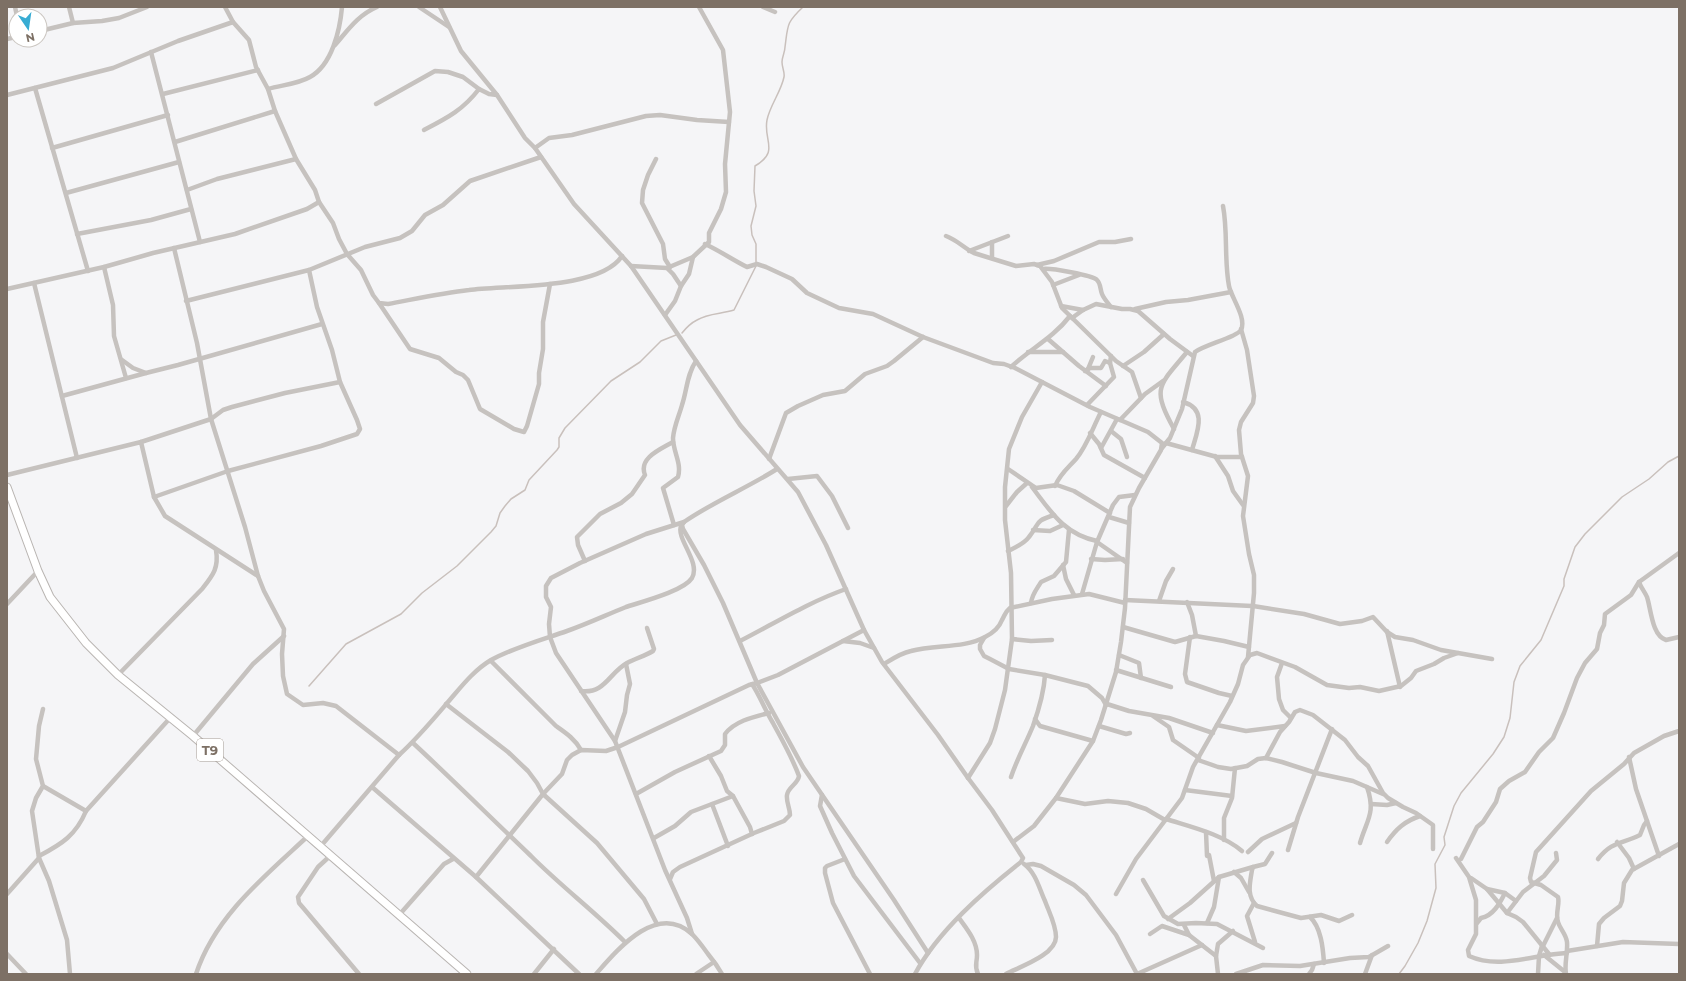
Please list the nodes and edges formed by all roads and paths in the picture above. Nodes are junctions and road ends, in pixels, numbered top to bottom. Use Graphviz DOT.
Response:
graph roads {
  1 [pos="69,7"];
  2 [pos="147,7"];
  3 [pos="225,7"];
  4 [pos="342,7"];
  5 [pos="377,7"];
  6 [pos="419,7"];
  7 [pos="440,7"];
  8 [pos="699,7"];
  9 [pos="763,7"];
  10 [pos="775,12"];
  11 [pos="233,22"];
  12 [pos="73,23"];
  13 [pos="450,28"];
  14 [pos="48,29"];
  15 [pos="332,50"];
  16 [pos="151,52"];
  17 [pos="258,70"];
  18 [pos="35,88"];
  19 [pos="268,89"];
  20 [pos="479,89"];
  21 [pos="163,94"];
  22 [pos="7,95"];
  23 [pos="497,95"];
  24 [pos="376,104"];
  25 [pos="275,111"];
  26 [pos="168,115"];
  27 [pos="729,122"];
  28 [pos="424,130"];
  29 [pos="175,142"];
  30 [pos="52,148"];
  31 [pos="535,148"];
  32 [pos="541,157"];
  33 [pos="296,159"];
  34 [pos="656,159"];
  35 [pos="179,162"];
  36 [pos="187,190"];
  37 [pos="66,193"];
  38 [pos="319,202"];
  39 [pos="1223,206"];
  40 [pos="191,209"];
  41 [pos="77,234"];
  42 [pos="946,236"];
  43 [pos="1008,236"];
  44 [pos="1131,239"];
  45 [pos="200,242"];
  46 [pos="992,242"];
  47 [pos="705,244"];
  48 [pos="174,248"];
  49 [pos="969,251"];
  50 [pos="347,254"];
  51 [pos="622,256"];
  52 [pos="693,257"];
  53 [pos="992,258"];
  54 [pos="1037,265"];
  55 [pos="630,266"];
  56 [pos="104,267"];
  57 [pos="668,268"];
  58 [pos="1043,269"];
  59 [pos="309,270"];
  60 [pos="88,271"];
  61 [pos="1080,275"];
  62 [pos="34,283"];
  63 [pos="550,284"];
  64 [pos="1053,285"];
  65 [pos="680,286"];
  66 [pos="7,289"];
  67 [pos="1231,292"];
  68 [pos="186,300"];
  69 [pos="380,303"];
  70 [pos="1061,306"];
  71 [pos="1111,307"];
  72 [pos="1083,310"];
  73 [pos="1134,310"];
  74 [pos="665,315"];
  75 [pos="1071,317"];
  76 [pos="322,324"];
  77 [pos="1241,329"];
  78 [pos="1164,334"];
  79 [pos="923,337"];
  80 [pos="1048,338"];
  81 [pos="1028,352"];
  82 [pos="1063,352"];
  83 [pos="1187,352"];
  84 [pos="1111,356"];
  85 [pos="1193,356"];
  86 [pos="1093,357"];
  87 [pos="200,358"];
  88 [pos="122,360"];
  89 [pos="696,360"];
  90 [pos="1110,362"];
  91 [pos="1123,366"];
  92 [pos="1010,367"];
  93 [pos="1086,370"];
  94 [pos="146,373"];
  95 [pos="126,378"];
  96 [pos="1164,381"];
  97 [pos="340,382"];
  98 [pos="1042,382"];
  99 [pos="1106,386"];
  100 [pos="62,396"];
  101 [pos="1141,398"];
  102 [pos="1183,402"];
  103 [pos="1087,405"];
  104 [pos="1101,412"];
  105 [pos="211,419"];
  106 [pos="1119,419"];
  107 [pos="1174,428"];
  108 [pos="1111,431"];
  109 [pos="1090,433"];
  110 [pos="141,442"];
  111 [pos="673,442"];
  112 [pos="1166,443"];
  113 [pos="1101,448"];
  114 [pos="1162,448"];
  115 [pos="1192,450"];
  116 [pos="1216,456"];
  117 [pos="1127,457"];
  118 [pos="1242,457"];
  119 [pos="77,458"];
  120 [pos="769,458"];
  121 [pos="777,469"];
  122 [pos="1008,469"];
  123 [pos="228,471"];
  124 [pos="7,475"];
  125 [pos="1145,478"];
  126 [pos="788,479"];
  127 [pos="1029,484"];
  128 [pos="1055,486"];
  129 [pos="7,487"];
  130 [pos="1135,495"];
  131 [pos="154,497"];
  132 [pos="1243,505"];
  133 [pos="1006,506"];
  134 [pos="1054,515"];
  135 [pos="1109,515"];
  136 [pos="1129,523"];
  137 [pos="683,524"];
  138 [pos="674,525"];
  139 [pos="1064,525"];
  140 [pos="848,528"];
  141 [pos="1033,530"];
  142 [pos="1069,530"];
  143 [pos="1097,542"];
  144 [pos="216,550"];
  145 [pos="1008,550"];
  146 [pos="1679,553"];
  147 [pos="1091,559"];
  148 [pos="585,560"];
  149 [pos="1125,561"];
  150 [pos="1063,565"];
  151 [pos="1173,569"];
  152 [pos="38,571"];
  153 [pos="258,576"];
  154 [pos="1639,582"];
  155 [pos="846,589"];
  156 [pos="1082,594"];
  157 [pos="1074,595"];
  158 [pos="1125,601"];
  159 [pos="1159,601"];
  160 [pos="1187,602"];
  161 [pos="1031,603"];
  162 [pos="7,604"];
  163 [pos="1253,606"];
  164 [pos="1010,608"];
  165 [pos="1123,627"];
  166 [pos="647,628"];
  167 [pos="864,630"];
  168 [pos="1387,631"];
  169 [pos="284,636"];
  170 [pos="1196,636"];
  171 [pos="550,637"];
  172 [pos="1190,637"];
  173 [pos="1679,637"];
  174 [pos="984,638"];
  175 [pos="1012,639"];
  176 [pos="1052,640"];
  177 [pos="740,641"];
  178 [pos="843,641"];
  179 [pos="1249,647"];
  180 [pos="874,648"];
  181 [pos="1458,653"];
  182 [pos="1119,655"];
  183 [pos="1248,657"];
  184 [pos="1492,659"];
  185 [pos="491,661"];
  186 [pos="1282,663"];
  187 [pos="626,664"];
  188 [pos="884,664"];
  189 [pos="1009,669"];
  190 [pos="1116,670"];
  191 [pos="1045,675"];
  192 [pos="118,676"];
  193 [pos="1141,678"];
  194 [pos="755,683"];
  195 [pos="1171,687"];
  196 [pos="1400,687"];
  197 [pos="581,691"];
  198 [pos="1232,696"];
  199 [pos="446,704"];
  200 [pos="1107,704"];
  201 [pos="43,709"];
  202 [pos="769,713"];
  203 [pos="1150,714"];
  204 [pos="170,717"];
  205 [pos="1291,718"];
  206 [pos="1035,719"];
  207 [pos="1217,725"];
  208 [pos="1099,726"];
  209 [pos="1285,726"];
  210 [pos="1332,729"];
  211 [pos="1679,731"];
  212 [pos="1130,733"];
  213 [pos="1212,733"];
  214 [pos="193,736"];
  215 [pos="615,741"];
  216 [pos="1093,741"];
  217 [pos="413,743"];
  218 [pos="618,747"];
  219 [pos="581,750"];
  220 [pos="399,755"];
  221 [pos="709,756"];
  222 [pos="1630,757"];
  223 [pos="1266,758"];
  224 [pos="1198,759"];
  225 [pos="1235,768"];
  226 [pos="1316,773"];
  227 [pos="1011,777"];
  228 [pos="968,778"];
  229 [pos="43,786"];
  230 [pos="372,787"];
  231 [pos="1367,787"];
  232 [pos="1185,790"];
  233 [pos="543,794"];
  234 [pos="636,794"];
  235 [pos="822,795"];
  236 [pos="1385,795"];
  237 [pos="733,796"];
  238 [pos="1232,796"];
  239 [pos="1056,798"];
  240 [pos="1396,803"];
  241 [pos="712,804"];
  242 [pos="1371,804"];
  243 [pos="86,811"];
  244 [pos="1420,816"];
  245 [pos="1165,819"];
  246 [pos="1647,821"];
  247 [pos="1296,823"];
  248 [pos="1206,832"];
  249 [pos="509,834"];
  250 [pos="752,834"];
  251 [pos="308,836"];
  252 [pos="654,838"];
  253 [pos="1224,840"];
  254 [pos="1013,842"];
  255 [pos="1388,842"];
  256 [pos="1617,842"];
  257 [pos="1360,843"];
  258 [pos="1679,844"];
  259 [pos="728,846"];
  260 [pos="320,847"];
  261 [pos="1433,849"];
  262 [pos="1288,850"];
  263 [pos="1272,853"];
  264 [pos="1556,853"];
  265 [pos="330,856"];
  266 [pos="1659,856"];
  267 [pos="39,857"];
  268 [pos="453,859"];
  269 [pos="845,859"];
  270 [pos="1598,859"];
  271 [pos="1021,862"];
  272 [pos="1026,865"];
  273 [pos="1253,867"];
  274 [pos="1634,869"];
  275 [pos="1234,872"];
  276 [pos="476,877"];
  277 [pos="1219,877"];
  278 [pos="1470,878"];
  279 [pos="670,879"];
  280 [pos="1142,880"];
  281 [pos="1214,881"];
  282 [pos="1534,883"];
  283 [pos="1487,889"];
  284 [pos="1250,892"];
  285 [pos="1505,893"];
  286 [pos="7,894"];
  287 [pos="1116,894"];
  288 [pos="1516,901"];
  289 [pos="1254,903"];
  290 [pos="1499,904"];
  291 [pos="1507,913"];
  292 [pos="400,914"];
  293 [pos="1352,915"];
  294 [pos="1310,917"];
  295 [pos="959,918"];
  296 [pos="1168,918"];
  297 [pos="1557,918"];
  298 [pos="1477,923"];
  299 [pos="657,924"];
  300 [pos="1207,924"];
  301 [pos="1184,925"];
  302 [pos="1233,931"];
  303 [pos="692,934"];
  304 [pos="1150,934"];
  305 [pos="1189,935"];
  306 [pos="624,942"];
  307 [pos="1255,942"];
  308 [pos="1679,944"];
  309 [pos="1202,945"];
  310 [pos="1388,946"];
  311 [pos="1542,946"];
  312 [pos="1597,946"];
  313 [pos="1263,948"];
  314 [pos="554,949"];
  315 [pos="1567,952"];
  316 [pos="928,953"];
  317 [pos="7,954"];
  318 [pos="1549,954"];
  319 [pos="1372,955"];
  320 [pos="1216,956"];
  321 [pos="1541,956"];
  322 [pos="714,962"];
  323 [pos="920,963"];
  324 [pos="1324,963"];
  325 [pos="1314,964"];
  326 [pos="1566,973"];
  327 [pos="26,974"];
  328 [pos="70,974"];
  329 [pos="196,974"];
  330 [pos="359,974"];
  331 [pos="467,974"];
  332 [pos="534,974"];
  333 [pos="579,974"];
  334 [pos="596,974"];
  335 [pos="696,974"];
  336 [pos="722,974"];
  337 [pos="870,974"];
  338 [pos="915,974"];
  339 [pos="978,974"];
  340 [pos="1006,974"];
  341 [pos="1137,974"];
  342 [pos="1218,974"];
  343 [pos="1236,974"];
  344 [pos="1308,974"];
  345 [pos="1365,974"];
  346 [pos="1538,974"];
  1 -- 12 [label="street"];
  2 -- 12 [label="street"];
  3 -- 11 [label="street"];
  4 -- 15 [label="street"];
  5 -- 15 [label="street"];
  6 -- 13 [label="street"];
  7 -- 13 [label="street"];
  8 -- 27 [label="street"];
  9 -- 10 [label="street"];
  11 -- 16 [label="street"];
  11 -- 17 [label="street"];
  12 -- 14 [label="street"];
  13 -- 23 [label="street"];
  15 -- 19 [label="street"];
  16 -- 18 [label="street"];
  16 -- 21 [label="street"];
  17 -- 19 [label="street"];
  17 -- 21 [label="street"];
  18 -- 22 [label="street"];
  18 -- 30 [label="street"];
  19 -- 25 [label="street"];
  20 -- 23 [label="street"];
  20 -- 24 [label="street"];
  20 -- 28 [label="street"];
  21 -- 26 [label="street"];
  23 -- 31 [label="street"];
  25 -- 29 [label="street"];
  25 -- 33 [label="street"];
  26 -- 29 [label="street"];
  26 -- 30 [label="street"];
  27 -- 31 [label="street"];
  27 -- 47 [label="street"];
  29 -- 35 [label="street"];
  30 -- 37 [label="street"];
  31 -- 32 [label="street"];
  32 -- 50 [label="street"];
  32 -- 51 [label="street"];
  33 -- 36 [label="street"];
  33 -- 38 [label="street"];
  34 -- 57 [label="street"];
  35 -- 36 [label="street"];
  35 -- 37 [label="street"];
  36 -- 40 [label="street"];
  37 -- 41 [label="street"];
  38 -- 45 [label="street"];
  38 -- 50 [label="street"];
  39 -- 67 [label="street"];
  40 -- 41 [label="street"];
  40 -- 45 [label="street"];
  41 -- 60 [label="street"];
  42 -- 49 [label="street"];
  43 -- 46 [label="street"];
  44 -- 54 [label="street"];
  45 -- 48 [label="street"];
  46 -- 49 [label="street"];
  46 -- 53 [label="street"];
  47 -- 52 [label="street"];
  47 -- 79 [label="street"];
  48 -- 56 [label="street"];
  48 -- 68 [label="street"];
  49 -- 53 [label="street"];
  50 -- 59 [label="street"];
  50 -- 69 [label="street"];
  51 -- 55 [label="street"];
  51 -- 63 [label="street"];
  52 -- 57 [label="street"];
  52 -- 65 [label="street"];
  53 -- 54 [label="street"];
  54 -- 58 [label="street"];
  55 -- 57 [label="street"];
  55 -- 74 [label="street"];
  56 -- 60 [label="street"];
  56 -- 88 [label="street"];
  57 -- 65 [label="street"];
  58 -- 61 [label="street"];
  58 -- 64 [label="street"];
  59 -- 68 [label="street"];
  59 -- 76 [label="street"];
  60 -- 62 [label="street"];
  61 -- 64 [label="street"];
  61 -- 71 [label="street"];
  62 -- 66 [label="street"];
  62 -- 100 [label="street"];
  63 -- 69 [label="street"];
  63 -- 69 [label="street"];
  64 -- 70 [label="street"];
  65 -- 74 [label="street"];
  67 -- 73 [label="street"];
  67 -- 77 [label="street"];
  68 -- 87 [label="street"];
  70 -- 72 [label="street"];
  70 -- 75 [label="street"];
  71 -- 72 [label="street"];
  71 -- 73 [label="street"];
  72 -- 75 [label="street"];
  73 -- 78 [label="street"];
  74 -- 89 [label="street"];
  75 -- 80 [label="street"];
  75 -- 84 [label="street"];
  76 -- 87 [label="street"];
  76 -- 97 [label="street"];
  77 -- 85 [label="street"];
  77 -- 118 [label="street"];
  78 -- 83 [label="street"];
  78 -- 91 [label="street"];
  79 -- 92 [label="street"];
  79 -- 120 [label="street"];
  80 -- 81 [label="street"];
  80 -- 82 [label="street"];
  81 -- 82 [label="street"];
  81 -- 92 [label="street"];
  82 -- 93 [label="street"];
  83 -- 85 [label="street"];
  83 -- 96 [label="street"];
  84 -- 90 [label="street"];
  84 -- 91 [label="street"];
  85 -- 102 [label="street"];
  86 -- 93 [label="street"];
  87 -- 94 [label="street"];
  87 -- 105 [label="street"];
  88 -- 94 [label="street"];
  88 -- 95 [label="street"];
  89 -- 111 [label="street"];
  89 -- 120 [label="street"];
  90 -- 93 [label="street"];
  90 -- 99 [label="street"];
  91 -- 101 [label="street"];
  92 -- 98 [label="street"];
  93 -- 99 [label="street"];
  94 -- 95 [label="street"];
  95 -- 100 [label="street"];
  96 -- 101 [label="street"];
  96 -- 107 [label="street"];
  97 -- 105 [label="street"];
  97 -- 123 [label="street"];
  98 -- 103 [label="street"];
  98 -- 122 [label="street"];
  99 -- 103 [label="street"];
  100 -- 119 [label="street"];
  101 -- 106 [label="street"];
  102 -- 107 [label="street"];
  102 -- 115 [label="street"];
  103 -- 104 [label="street"];
  104 -- 106 [label="street"];
  104 -- 109 [label="street"];
  105 -- 110 [label="street"];
  105 -- 123 [label="street"];
  106 -- 108 [label="street"];
  106 -- 114 [label="street"];
  107 -- 112 [label="street"];
  108 -- 113 [label="street"];
  108 -- 117 [label="street"];
  109 -- 113 [label="street"];
  109 -- 128 [label="street"];
  110 -- 119 [label="street"];
  110 -- 131 [label="street"];
  111 -- 138 [label="street"];
  111 -- 148 [label="street"];
  112 -- 114 [label="street"];
  112 -- 115 [label="street"];
  113 -- 125 [label="street"];
  114 -- 125 [label="street"];
  115 -- 116 [label="street"];
  116 -- 118 [label="street"];
  116 -- 132 [label="street"];
  118 -- 132 [label="street"];
  119 -- 124 [label="street"];
  120 -- 121 [label="street"];
  121 -- 126 [label="street"];
  121 -- 137 [label="street"];
  122 -- 127 [label="street"];
  122 -- 133 [label="street"];
  123 -- 131 [label="street"];
  123 -- 153 [label="street"];
  125 -- 130 [label="street"];
  126 -- 140 [label="street"];
  126 -- 155 [label="street"];
  127 -- 128 [label="street"];
  127 -- 133 [label="street"];
  127 -- 134 [label="street"];
  128 -- 135 [label="street"];
  129 -- 152 [label="highway, T9"];
  130 -- 135 [label="street"];
  130 -- 136 [label="street"];
  131 -- 144 [label="street"];
  132 -- 163 [label="street"];
  133 -- 145 [label="street"];
  134 -- 139 [label="street"];
  134 -- 141 [label="street"];
  135 -- 136 [label="street"];
  135 -- 143 [label="street"];
  136 -- 149 [label="street"];
  137 -- 138 [label="street"];
  137 -- 171 [label="street"];
  137 -- 177 [label="street"];
  138 -- 148 [label="street"];
  139 -- 141 [label="street"];
  139 -- 142 [label="street"];
  141 -- 145 [label="street"];
  142 -- 143 [label="street"];
  142 -- 150 [label="street"];
  143 -- 147 [label="street"];
  143 -- 149 [label="street"];
  144 -- 153 [label="street"];
  144 -- 192 [label="street"];
  145 -- 164 [label="street"];
  146 -- 154 [label="street"];
  147 -- 149 [label="street"];
  147 -- 156 [label="street"];
  148 -- 171 [label="street"];
  149 -- 158 [label="street"];
  150 -- 157 [label="street"];
  150 -- 161 [label="street"];
  151 -- 159 [label="street"];
  152 -- 162 [label="street"];
  152 -- 192 [label="highway, T9"];
  153 -- 169 [label="street"];
  154 -- 173 [label="street"];
  154 -- 278 [label="street"];
  155 -- 167 [label="street"];
  155 -- 177 [label="street"];
  156 -- 157 [label="street"];
  156 -- 158 [label="street"];
  157 -- 161 [label="street"];
  158 -- 159 [label="street"];
  158 -- 165 [label="street"];
  159 -- 160 [label="street"];
  160 -- 163 [label="street"];
  160 -- 170 [label="street"];
  161 -- 164 [label="street"];
  163 -- 168 [label="street"];
  163 -- 179 [label="street"];
  164 -- 174 [label="street"];
  164 -- 175 [label="street"];
  165 -- 172 [label="street"];
  165 -- 182 [label="street"];
  166 -- 187 [label="street"];
  167 -- 178 [label="street"];
  167 -- 180 [label="street"];
  168 -- 181 [label="street"];
  168 -- 196 [label="street"];
  169 -- 214 [label="street"];
  169 -- 220 [label="street"];
  170 -- 172 [label="street"];
  170 -- 179 [label="street"];
  171 -- 185 [label="street"];
  171 -- 197 [label="street"];
  172 -- 198 [label="street"];
  174 -- 188 [label="street"];
  174 -- 189 [label="street"];
  175 -- 176 [label="street"];
  175 -- 189 [label="street"];
  177 -- 194 [label="street"];
  178 -- 180 [label="street"];
  178 -- 194 [label="street"];
  179 -- 183 [label="street"];
  180 -- 188 [label="street"];
  181 -- 184 [label="street"];
  181 -- 196 [label="street"];
  182 -- 190 [label="street"];
  182 -- 193 [label="street"];
  183 -- 186 [label="street"];
  183 -- 198 [label="street"];
  185 -- 199 [label="street"];
  185 -- 219 [label="street"];
  186 -- 196 [label="street"];
  186 -- 205 [label="street"];
  187 -- 197 [label="street"];
  187 -- 215 [label="street"];
  188 -- 228 [label="street"];
  189 -- 191 [label="street"];
  189 -- 228 [label="street"];
  190 -- 193 [label="street"];
  190 -- 200 [label="street"];
  191 -- 200 [label="street"];
  191 -- 206 [label="street"];
  192 -- 204 [label="highway, T9"];
  193 -- 195 [label="street"];
  194 -- 202 [label="street"];
  194 -- 218 [label="street"];
  194 -- 235 [label="street"];
  197 -- 215 [label="street"];
  198 -- 207 [label="street"];
  199 -- 217 [label="street"];
  199 -- 233 [label="street"];
  200 -- 203 [label="street"];
  200 -- 208 [label="street"];
  201 -- 229 [label="street"];
  202 -- 221 [label="street"];
  202 -- 250 [label="street"];
  203 -- 213 [label="street"];
  203 -- 224 [label="street"];
  204 -- 214 [label="highway, T9"];
  204 -- 243 [label="street"];
  205 -- 209 [label="street"];
  205 -- 210 [label="street"];
  206 -- 216 [label="street"];
  206 -- 227 [label="street"];
  207 -- 209 [label="street"];
  207 -- 213 [label="street"];
  208 -- 212 [label="street"];
  208 -- 216 [label="street"];
  209 -- 223 [label="street"];
  210 -- 226 [label="street"];
  210 -- 236 [label="street"];
  211 -- 222 [label="street"];
  213 -- 224 [label="street"];
  214 -- 251 [label="highway, T9"];
  215 -- 218 [label="street"];
  216 -- 239 [label="street"];
  217 -- 220 [label="street"];
  217 -- 249 [label="street"];
  218 -- 219 [label="street"];
  218 -- 234 [label="street"];
  219 -- 233 [label="street"];
  220 -- 230 [label="street"];
  221 -- 234 [label="street"];
  221 -- 237 [label="street"];
  222 -- 246 [label="street"];
  222 -- 282 [label="street"];
  223 -- 225 [label="street"];
  223 -- 226 [label="street"];
  224 -- 225 [label="street"];
  224 -- 232 [label="street"];
  225 -- 238 [label="street"];
  226 -- 231 [label="street"];
  226 -- 247 [label="street"];
  228 -- 254 [label="street"];
  229 -- 243 [label="street"];
  229 -- 267 [label="street"];
  230 -- 260 [label="street"];
  230 -- 268 [label="street"];
  231 -- 236 [label="street"];
  231 -- 242 [label="street"];
  232 -- 238 [label="street"];
  232 -- 245 [label="street"];
  233 -- 249 [label="street"];
  233 -- 299 [label="street"];
  234 -- 252 [label="street"];
  235 -- 269 [label="street"];
  235 -- 316 [label="street"];
  236 -- 240 [label="street"];
  237 -- 241 [label="street"];
  237 -- 250 [label="street"];
  238 -- 253 [label="street"];
  239 -- 245 [label="street"];
  239 -- 254 [label="street"];
  240 -- 242 [label="street"];
  240 -- 244 [label="street"];
  241 -- 252 [label="street"];
  241 -- 259 [label="street"];
  242 -- 257 [label="street"];
  243 -- 267 [label="street"];
  244 -- 255 [label="street"];
  244 -- 261 [label="street"];
  245 -- 248 [label="street"];
  245 -- 287 [label="street"];
  246 -- 256 [label="street"];
  246 -- 266 [label="street"];
  247 -- 253 [label="street"];
  247 -- 262 [label="street"];
  248 -- 253 [label="street"];
  248 -- 281 [label="street"];
  249 -- 276 [label="street"];
  249 -- 306 [label="street"];
  250 -- 259 [label="street"];
  251 -- 260 [label="highway, T9"];
  251 -- 329 [label="street"];
  252 -- 279 [label="street"];
  254 -- 271 [label="street"];
  256 -- 270 [label="street"];
  256 -- 274 [label="street"];
  258 -- 266 [label="street"];
  259 -- 279 [label="street"];
  260 -- 265 [label="highway, T9"];
  263 -- 273 [label="street"];
  264 -- 282 [label="street"];
  265 -- 292 [label="highway, T9"];
  265 -- 330 [label="street"];
  266 -- 274 [label="street"];
  267 -- 286 [label="street"];
  267 -- 328 [label="street"];
  268 -- 276 [label="street"];
  268 -- 292 [label="street"];
  269 -- 323 [label="street"];
  269 -- 337 [label="street"];
  271 -- 272 [label="street"];
  271 -- 295 [label="street"];
  272 -- 340 [label="street"];
  272 -- 341 [label="street"];
  273 -- 275 [label="street"];
  273 -- 284 [label="street"];
  274 -- 312 [label="street"];
  275 -- 277 [label="street"];
  275 -- 284 [label="street"];
  276 -- 314 [label="street"];
  277 -- 281 [label="street"];
  277 -- 300 [label="street"];
  278 -- 283 [label="street"];
  278 -- 298 [label="street"];
  279 -- 303 [label="street"];
  280 -- 296 [label="street"];
  281 -- 296 [label="street"];
  282 -- 288 [label="street"];
  282 -- 297 [label="street"];
  283 -- 285 [label="street"];
  283 -- 290 [label="street"];
  284 -- 289 [label="street"];
  285 -- 288 [label="street"];
  285 -- 290 [label="street"];
  288 -- 291 [label="street"];
  289 -- 294 [label="street"];
  289 -- 307 [label="street"];
  290 -- 291 [label="street"];
  290 -- 298 [label="street"];
  291 -- 311 [label="street"];
  292 -- 331 [label="highway, T9"];
  293 -- 294 [label="street"];
  294 -- 324 [label="street"];
  295 -- 316 [label="street"];
  295 -- 339 [label="street"];
  296 -- 301 [label="street"];
  297 -- 311 [label="street"];
  297 -- 315 [label="street"];
  298 -- 321 [label="street"];
  299 -- 303 [label="street"];
  299 -- 306 [label="street"];
  300 -- 301 [label="street"];
  300 -- 302 [label="street"];
  301 -- 305 [label="street"];
  302 -- 307 [label="street"];
  302 -- 320 [label="street"];
  303 -- 322 [label="street"];
  304 -- 305 [label="street"];
  305 -- 309 [label="street"];
  306 -- 334 [label="street"];
  307 -- 313 [label="street"];
  308 -- 312 [label="street"];
  309 -- 320 [label="street"];
  309 -- 341 [label="street"];
  310 -- 319 [label="street"];
  311 -- 318 [label="street"];
  311 -- 321 [label="street"];
  312 -- 315 [label="street"];
  314 -- 332 [label="street"];
  314 -- 333 [label="street"];
  315 -- 318 [label="street"];
  315 -- 326 [label="street"];
  316 -- 323 [label="street"];
  317 -- 327 [label="street"];
  318 -- 321 [label="street"];
  319 -- 324 [label="street"];
  319 -- 345 [label="street"];
  320 -- 342 [label="street"];
  321 -- 326 [label="street"];
  321 -- 346 [label="street"];
  322 -- 335 [label="street"];
  322 -- 336 [label="street"];
  323 -- 338 [label="street"];
  324 -- 325 [label="street"];
  325 -- 343 [label="street"];
  325 -- 344 [label="street"];
}
